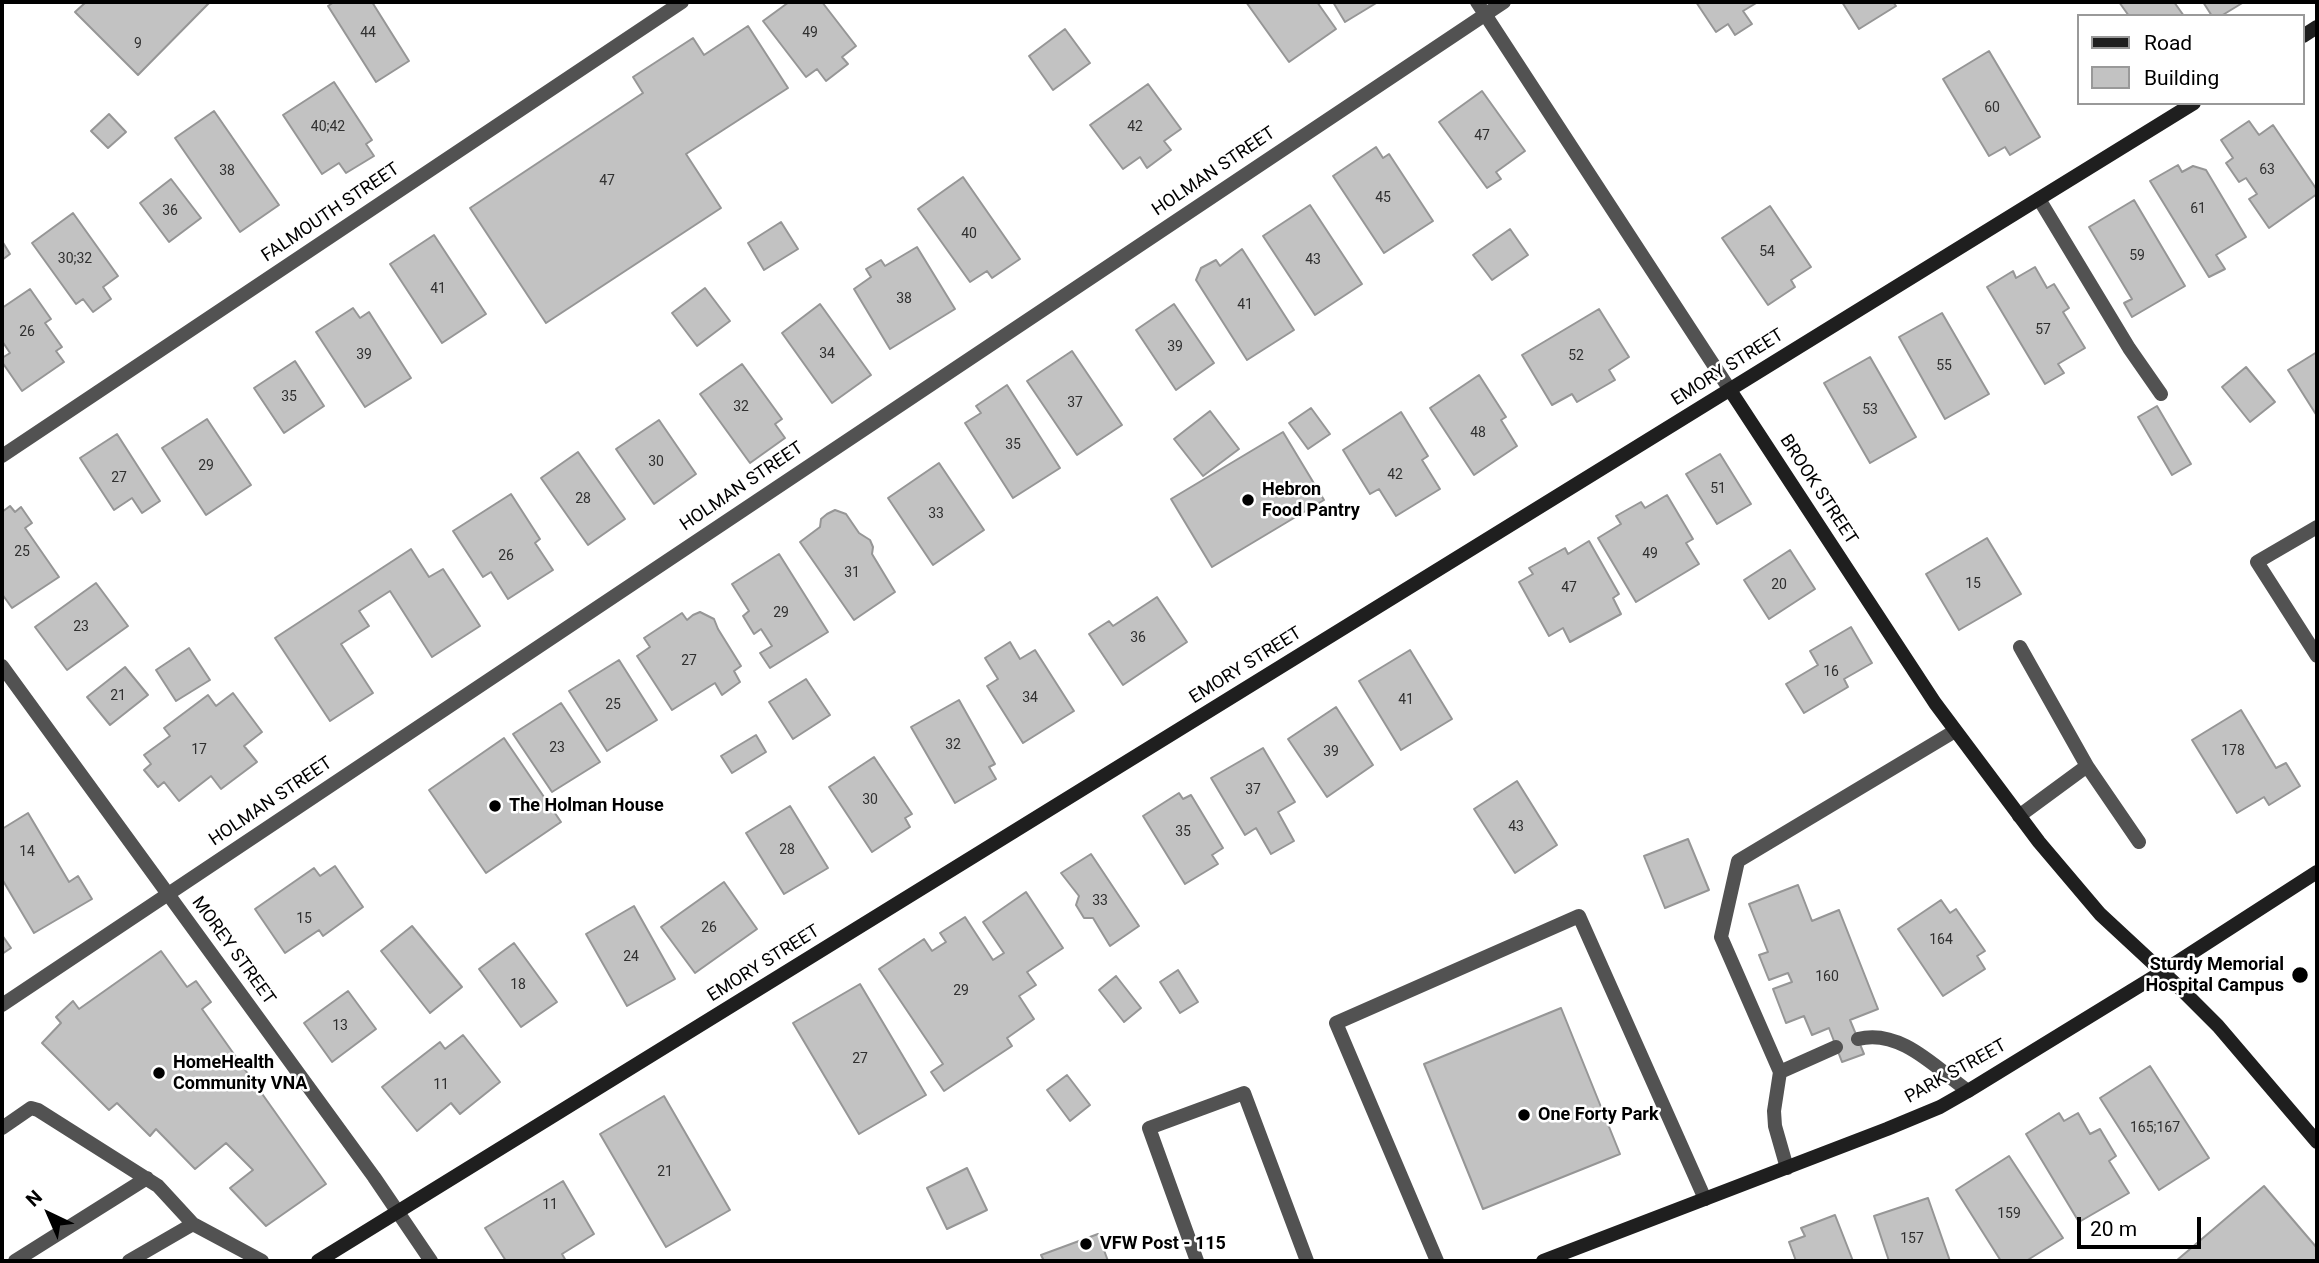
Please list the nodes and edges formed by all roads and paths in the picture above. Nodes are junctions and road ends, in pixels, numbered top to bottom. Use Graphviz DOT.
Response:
graph roads {
  1 [pos="682,2"];
  2 [pos="1477,2"];
  3 [pos="1504,2"];
  4 [pos="1485,15"];
  5 [pos="2191,105"];
  6 [pos="2039,199"];
  7 [pos="1730,390"];
  8 [pos="2161,394"];
  9 [pos="2,456"];
  10 [pos="2317,527"];
  11 [pos="2020,647"];
  12 [pos="2317,656"];
  13 [pos="2,666"];
  14 [pos="1955,731"];
  15 [pos="2087,766"];
  16 [pos="2019,817"];
  17 [pos="2139,842"];
  18 [pos="2317,872"];
  19 [pos="168,894"];
  20 [pos="2162,972"];
  21 [pos="2,1005"];
  22 [pos="1857,1039"];
  23 [pos="1836,1048"];
  24 [pos="1780,1072"];
  25 [pos="1968,1091"];
  26 [pos="2,1128"];
  27 [pos="2317,1142"];
  28 [pos="1787,1168"];
  29 [pos="147,1178"];
  30 [pos="1706,1199"];
  31 [pos="399,1212"];
  32 [pos="193,1224"];
  33 [pos="15,1261"];
  34 [pos="129,1261"];
  35 [pos="262,1261"];
  36 [pos="318,1261"];
  37 [pos="431,1261"];
  38 [pos="1197,1261"];
  39 [pos="1307,1261"];
  40 [pos="1437,1261"];
  41 [pos="1543,1261"];
  1 -- 9 [label="street, FALMOUTH STREET"];
  2 -- 4 [label="street, BROOK STREET"];
  3 -- 4 [label="street, HOLMAN STREET"];
  4 -- 7 [label="street, BROOK STREET"];
  4 -- 19 [label="street, HOLMAN STREET"];
  5 -- 6 [label="main road, EMORY STREET"];
  6 -- 7 [label="main road, EMORY STREET"];
  6 -- 8 [label="street"];
  7 -- 14 [label="main road, BROOK STREET"];
  7 -- 31 [label="main road, EMORY STREET"];
  10 -- 12 [label="street"];
  11 -- 15 [label="street"];
  13 -- 19 [label="street, MOREY STREET"];
  14 -- 16 [label="main road, BROOK STREET"];
  14 -- 24 [label="street"];
  15 -- 16 [label="street"];
  15 -- 17 [label="street"];
  16 -- 20 [label="main road, BROOK STREET"];
  18 -- 20 [label="main road, PARK STREET"];
  19 -- 21 [label="street, HOLMAN STREET"];
  19 -- 31 [label="street, MOREY STREET"];
  20 -- 25 [label="main road, PARK STREET"];
  20 -- 27 [label="main road, BROOK STREET"];
  22 -- 25 [label="street"];
  23 -- 24 [label="street"];
  24 -- 28 [label="street"];
  25 -- 28 [label="main road, PARK STREET"];
  26 -- 29 [label="street"];
  28 -- 30 [label="main road, PARK STREET"];
  29 -- 32 [label="street"];
  29 -- 33 [label="street"];
  30 -- 40 [label="street"];
  30 -- 41 [label="main road, PARK STREET"];
  31 -- 36 [label="main road, EMORY STREET"];
  31 -- 37 [label="street, MOREY STREET"];
  32 -- 34 [label="street"];
  32 -- 35 [label="street"];
  38 -- 39 [label="street"];
}
